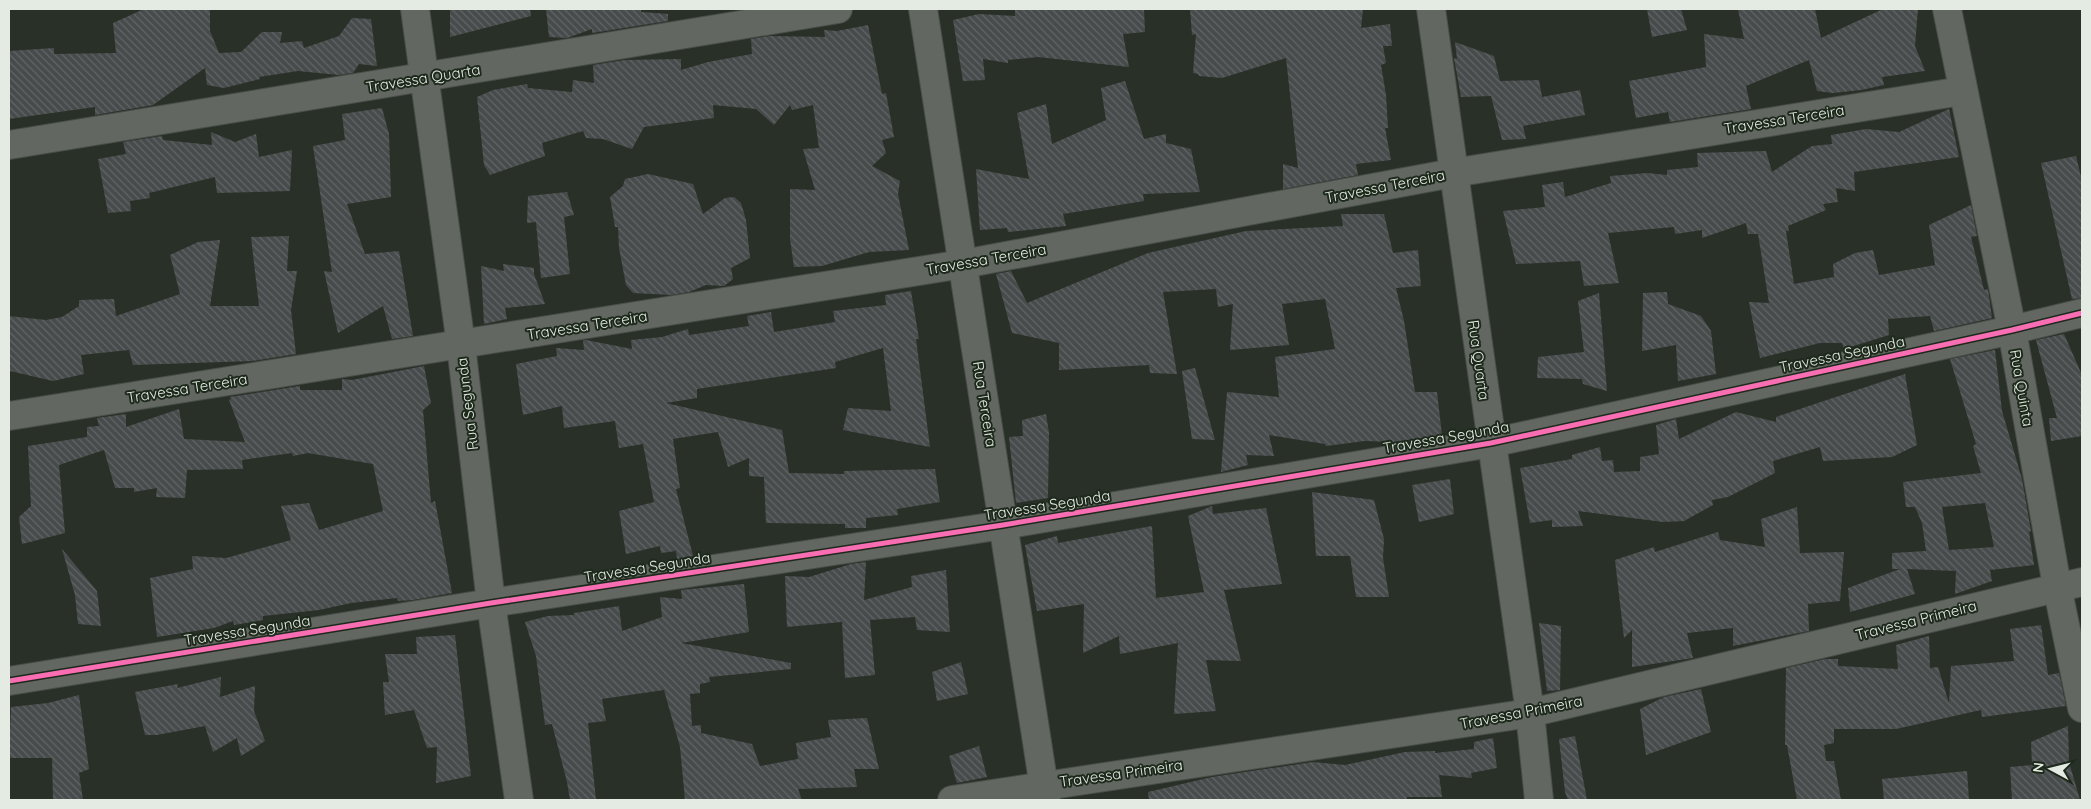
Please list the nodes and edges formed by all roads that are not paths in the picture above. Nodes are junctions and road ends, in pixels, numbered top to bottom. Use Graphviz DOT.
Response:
graph roads {
  1 [pos="415,9"];
  2 [pos="838,9"];
  3 [pos="923,9"];
  4 [pos="1431,9"];
  5 [pos="1947,9"];
  6 [pos="424,78"];
  7 [pos="1962,91"];
  8 [pos="9,145"];
  9 [pos="1453,173"];
  10 [pos="963,264"];
  11 [pos="2082,313"];
  12 [pos="2012,330"];
  13 [pos="460,345"];
  14 [pos="9,416"];
  15 [pos="1491,443"];
  16 [pos="1003,525"];
  17 [pos="2070,584"];
  18 [pos="491,603"];
  19 [pos="9,682"];
  20 [pos="2082,708"];
  21 [pos="1530,713"];
  22 [pos="1045,793"];
  23 [pos="519,800"];
  24 [pos="952,800"];
  25 [pos="1539,800"];
  1 -- 6 [label="street, Rua Segunda"];
  2 -- 6 [label="street, Travessa Quarta"];
  3 -- 10 [label="street, Rua Terceira"];
  4 -- 9 [label="street, Rua Quarta"];
  5 -- 7 [label="street, Rua Quinta"];
  6 -- 8 [label="street, Travessa Quarta"];
  6 -- 13 [label="street, Rua Segunda"];
  7 -- 9 [label="street, Travessa Terceira"];
  7 -- 12 [label="street, Rua Quinta"];
  9 -- 10 [label="street, Travessa Terceira"];
  9 -- 15 [label="street, Rua Quarta"];
  10 -- 13 [label="street, Travessa Terceira"];
  10 -- 16 [label="street, Rua Terceira"];
  11 -- 12 [label="street, Travessa Segunda"];
  12 -- 15 [label="street, Travessa Segunda"];
  12 -- 17 [label="street, Rua Quinta"];
  13 -- 14 [label="street, Travessa Terceira"];
  13 -- 18 [label="street, Rua Segunda"];
  15 -- 16 [label="street, Travessa Segunda"];
  15 -- 21 [label="street, Rua Quarta"];
  16 -- 18 [label="street, Travessa Segunda"];
  16 -- 22 [label="street, Rua Terceira"];
  17 -- 20 [label="street, Rua Quinta"];
  17 -- 21 [label="street, Travessa Primeira"];
  18 -- 19 [label="street, Travessa Segunda"];
  18 -- 23 [label="street, Rua Segunda"];
  21 -- 22 [label="street, Travessa Primeira"];
  21 -- 25 [label="street, Rua Quarta"];
  22 -- 24 [label="street, Travessa Primeira"];
}
